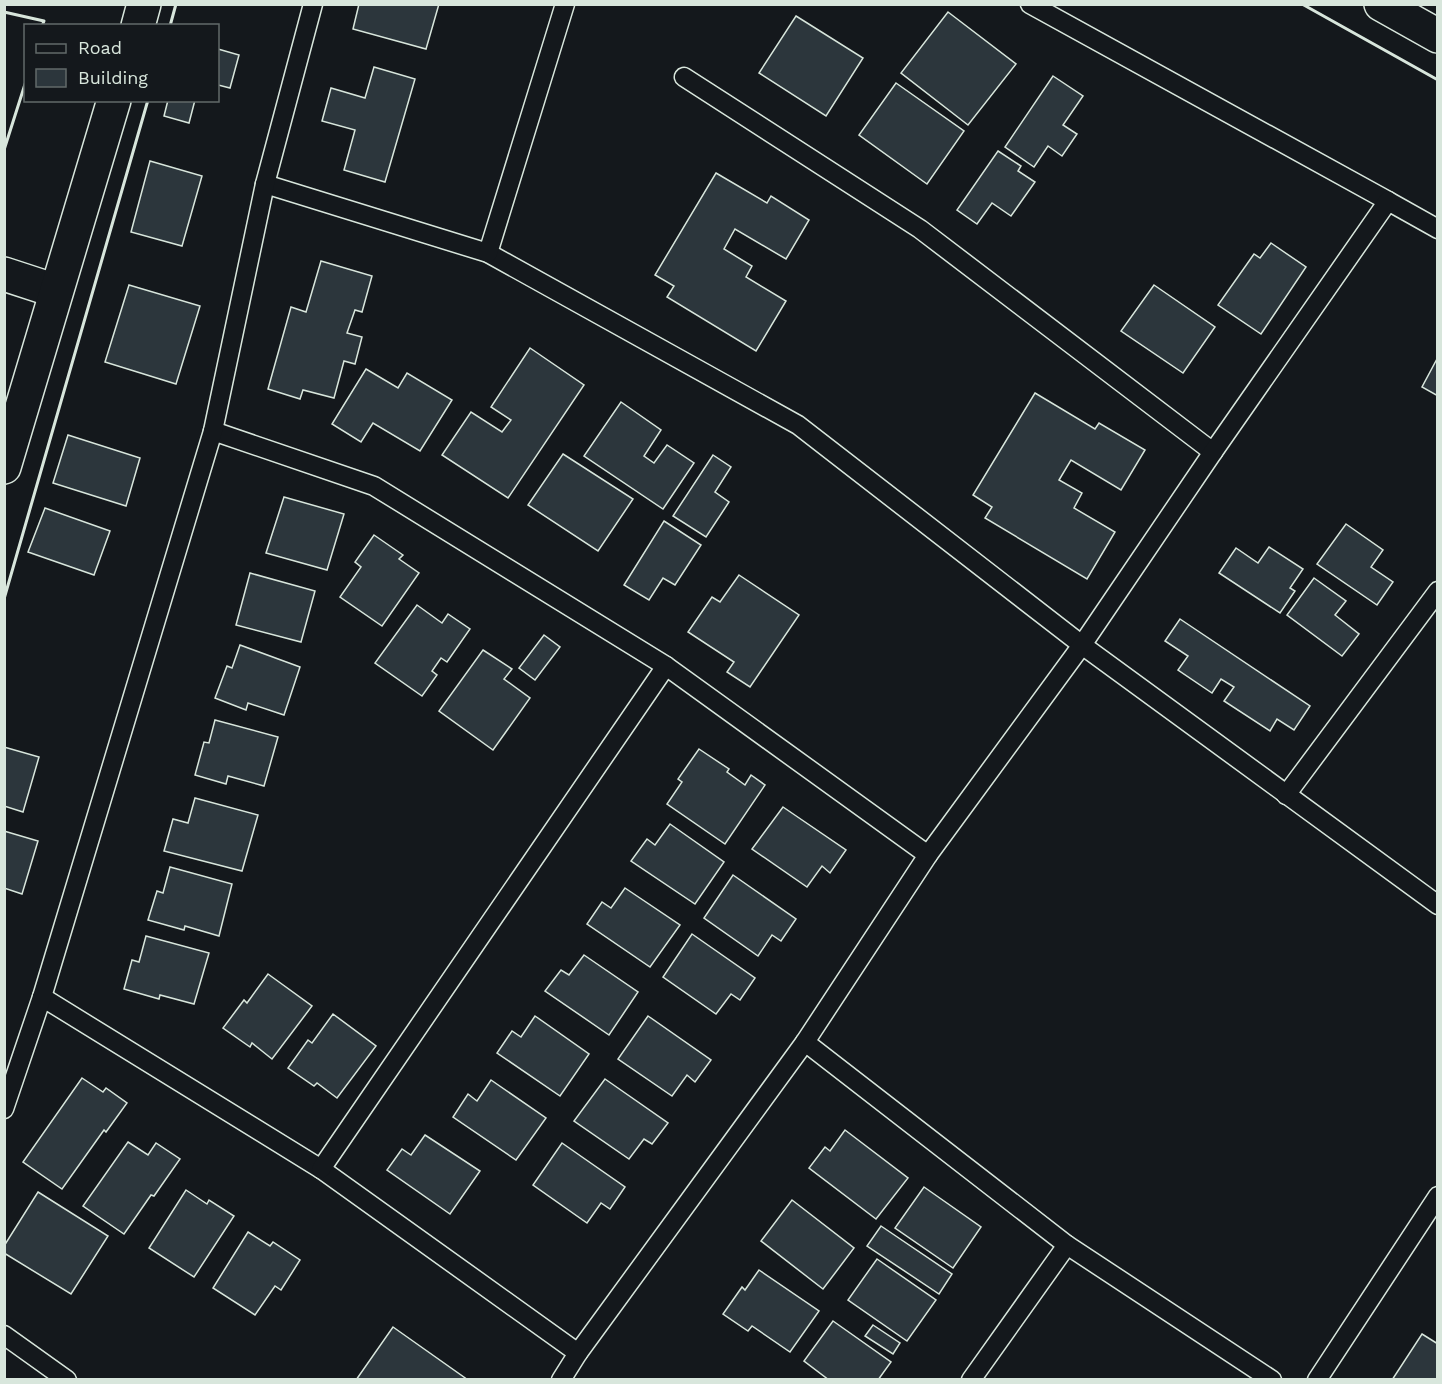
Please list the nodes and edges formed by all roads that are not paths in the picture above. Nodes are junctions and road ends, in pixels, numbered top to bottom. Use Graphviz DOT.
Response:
graph roads {
  1 [pos="144,4"];
  2 [pos="314,4"];
  3 [pos="565,4"];
  4 [pos="1030,4"];
  5 [pos="1381,4"];
  6 [pos="139,24"];
  7 [pos="1437,36"];
  8 [pos="684,77"];
  9 [pos="113,102"];
  10 [pos="265,184"];
  11 [pos="1388,201"];
  12 [pos="1437,230"];
  13 [pos="488,253"];
  14 [pos="4,274"];
  15 [pos="56,291"];
  16 [pos="213,431"];
  17 [pos="1213,452"];
  18 [pos="4,467"];
  19 [pos="1437,591"];
  20 [pos="1082,645"];
  21 [pos="666,666"];
  22 [pos="1286,795"];
  23 [pos="928,855"];
  24 [pos="1437,905"];
  25 [pos="42,997"];
  26 [pos="805,1042"];
  27 [pos="4,1109"];
  28 [pos="321,1169"];
  29 [pos="1437,1196"];
  30 [pos="1067,1245"];
  31 [pos="4,1335"];
  32 [pos="578,1353"];
  33 [pos="67,1380"];
  34 [pos="561,1380"];
  35 [pos="971,1380"];
  36 [pos="1272,1380"];
  37 [pos="1317,1380"];
  1 -- 6 [label="street"];
  2 -- 10 [label="lane"];
  3 -- 13 [label="lane"];
  4 -- 11 [label="lane"];
  5 -- 7 [label="street"];
  8 -- 17 [label="lane"];
  9 -- 15 [label="street"];
  10 -- 13 [label="lane"];
  10 -- 16 [label="lane"];
  11 -- 12 [label="lane"];
  11 -- 17 [label="lane"];
  13 -- 20 [label="lane"];
  14 -- 15 [label="street"];
  15 -- 18 [label="street"];
  16 -- 21 [label="lane"];
  16 -- 25 [label="lane"];
  17 -- 20 [label="lane"];
  19 -- 22 [label="lane"];
  20 -- 22 [label="lane"];
  20 -- 23 [label="lane"];
  21 -- 23 [label="lane"];
  21 -- 28 [label="lane"];
  22 -- 24 [label="lane"];
  23 -- 26 [label="lane"];
  25 -- 27 [label="lane"];
  25 -- 28 [label="lane"];
  26 -- 30 [label="lane"];
  26 -- 32 [label="lane"];
  28 -- 32 [label="lane"];
  29 -- 37 [label="lane"];
  30 -- 35 [label="lane"];
  30 -- 36 [label="lane"];
  31 -- 33 [label="lane"];
  32 -- 34 [label="lane"];
}
